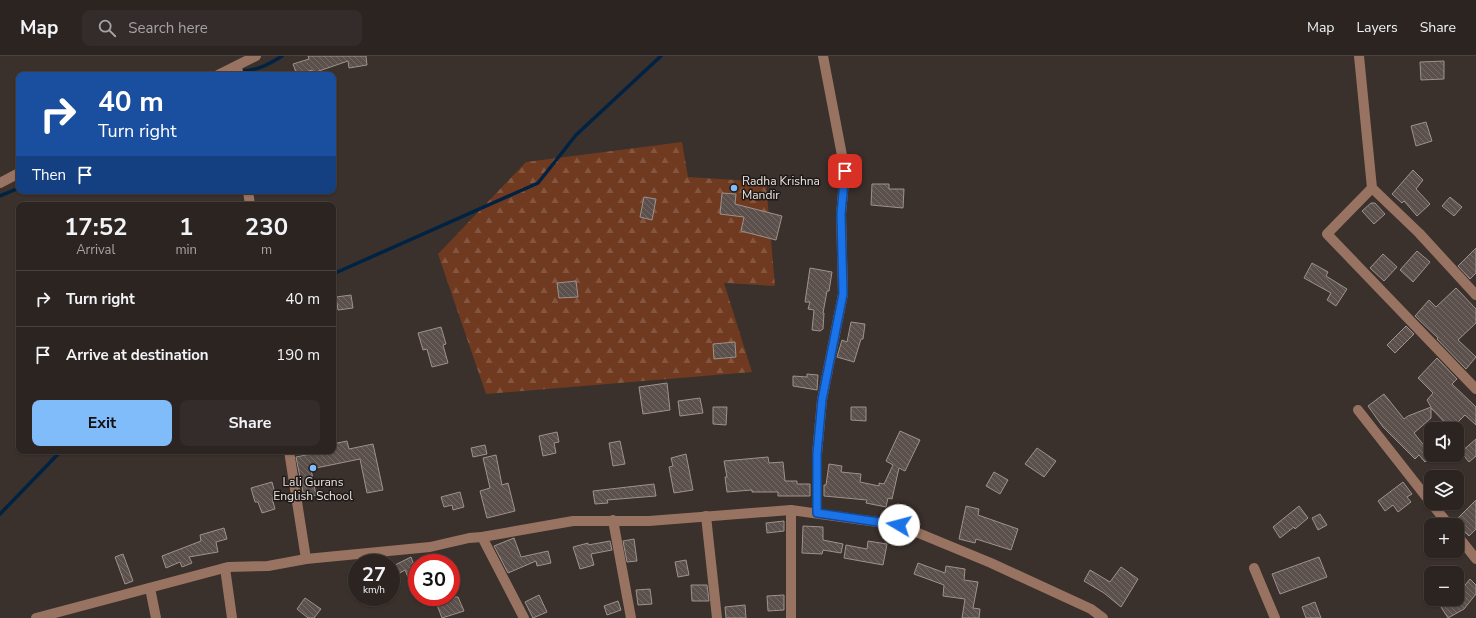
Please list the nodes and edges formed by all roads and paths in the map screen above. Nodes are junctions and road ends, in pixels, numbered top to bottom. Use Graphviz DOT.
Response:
graph roads {
  1 [pos="256,56"];
  2 [pos="823,56"];
  3 [pos="1359,56"];
  4 [pos="236,71"];
  5 [pos="16,174"];
  6 [pos="0,182"];
  7 [pos="1372,188"];
  8 [pos="1476,295"];
  9 [pos="1476,389"];
  10 [pos="1358,410"];
  11 [pos="289,454"];
  12 [pos="1424,494"];
  13 [pos="791,510"];
  14 [pos="1437,510"];
  15 [pos="817,513"];
  16 [pos="706,516"];
  17 [pos="1443,518"];
  18 [pos="612,520"];
  19 [pos="482,537"];
  20 [pos="1464,544"];
  21 [pos="306,559"];
  22 [pos="1476,559"];
  23 [pos="225,568"];
  24 [pos="1254,568"];
  25 [pos="150,588"];
  26 [pos="36,618"];
  27 [pos="156,618"];
  28 [pos="232,618"];
  29 [pos="524,618"];
  30 [pos="631,618"];
  31 [pos="717,618"];
  32 [pos="791,618"];
  33 [pos="1103,618"];
  34 [pos="1275,618"];
  1 -- 4 [label="street"];
  2 -- 15 [label="street"];
  3 -- 7 [label="street"];
  5 -- 6 [label="street"];
  7 -- 8 [label="street"];
  7 -- 9 [label="street"];
  10 -- 12 [label="street"];
  11 -- 21 [label="street"];
  13 -- 15 [label="street"];
  13 -- 16 [label="street"];
  13 -- 32 [label="street"];
  14 -- 17 [label="street"];
  15 -- 33 [label="street"];
  16 -- 18 [label="street"];
  16 -- 31 [label="street"];
  18 -- 19 [label="street"];
  18 -- 30 [label="street"];
  19 -- 21 [label="street"];
  19 -- 29 [label="street"];
  20 -- 22 [label="street"];
  21 -- 23 [label="street"];
  23 -- 25 [label="street"];
  23 -- 28 [label="street"];
  24 -- 34 [label="street"];
  25 -- 26 [label="street"];
  25 -- 27 [label="street"];
}
